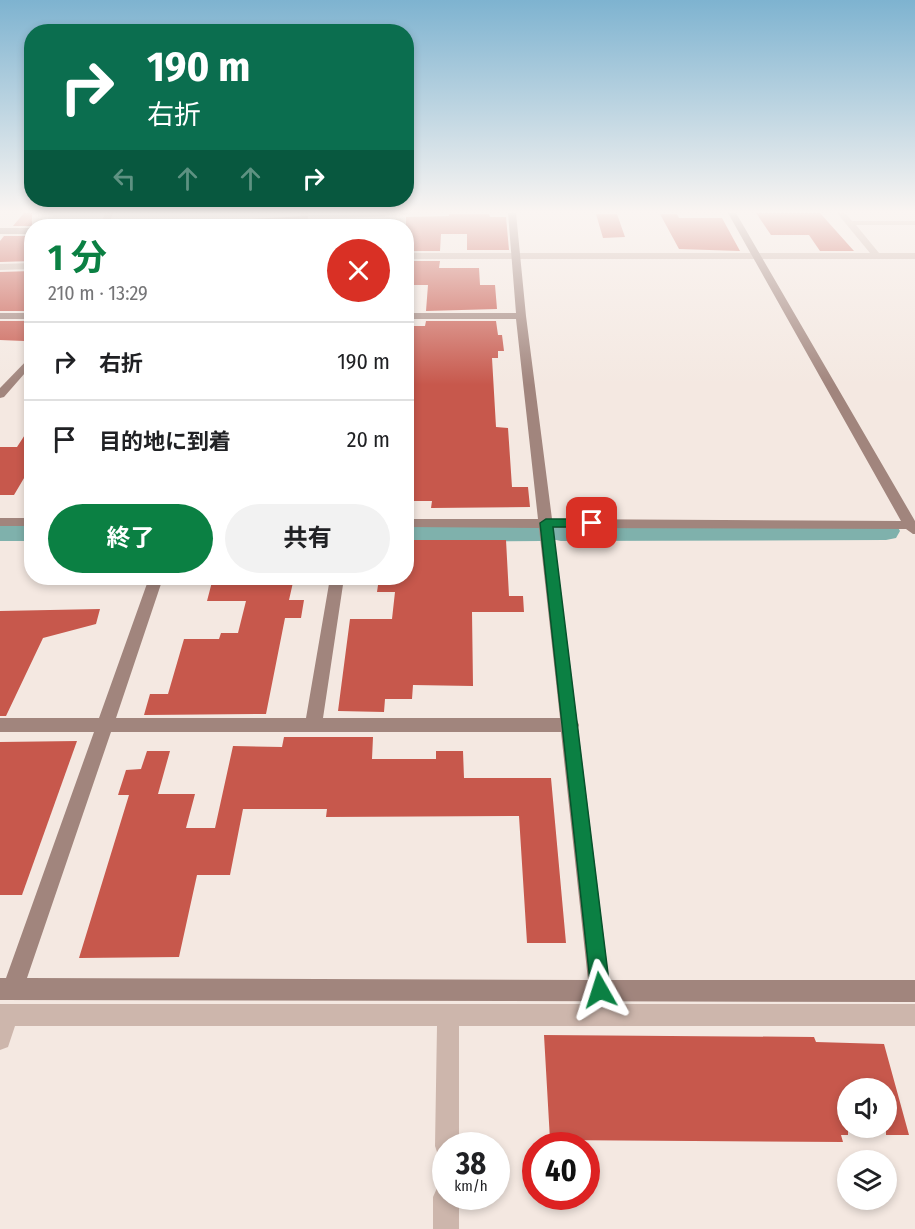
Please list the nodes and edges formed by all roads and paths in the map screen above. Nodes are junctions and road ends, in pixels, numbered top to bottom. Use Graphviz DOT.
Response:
graph roads {
  1 [pos="517,270"];
  2 [pos="762,270"];
  3 [pos="0,316"];
  4 [pos="24,316"];
  5 [pos="414,316"];
  6 [pos="522,316"];
  7 [pos="24,367"];
  8 [pos="0,395"];
  9 [pos="0,522"];
  10 [pos="24,522"];
  11 [pos="414,523"];
  12 [pos="546,523"];
  13 [pos="913,528"];
  14 [pos="154,585"];
  15 [pos="336,585"];
  16 [pos="0,725"];
  17 [pos="105,725"];
  18 [pos="314,725"];
  19 [pos="571,725"];
  20 [pos="6,989"];
  21 [pos="600,990"];
  22 [pos="915,991"];
  23 [pos="4,1015"];
  24 [pos="448,1015"];
  25 [pos="914,1017"];
  26 [pos="0,1039"];
  27 [pos="447,1132"];
  28 [pos="446,1210"];
  29 [pos="446,1229"];
  1 -- 6 [label="street"];
  2 -- 13 [label="street"];
  3 -- 4 [label="street"];
  5 -- 6 [label="street"];
  6 -- 12 [label="street"];
  7 -- 8 [label="street"];
  9 -- 10 [label="street"];
  11 -- 12 [label="street"];
  12 -- 13 [label="street"];
  12 -- 19 [label="street"];
  14 -- 17 [label="street"];
  15 -- 18 [label="street"];
  16 -- 17 [label="street"];
  17 -- 18 [label="street"];
  17 -- 20 [label="street"];
  18 -- 19 [label="street"];
  19 -- 21 [label="street"];
  20 -- 21 [label="street"];
  21 -- 22 [label="street"];
  23 -- 24 [label="street"];
  23 -- 26 [label="street"];
  24 -- 25 [label="street"];
  24 -- 27 [label="street"];
  28 -- 29 [label="street"];
}
